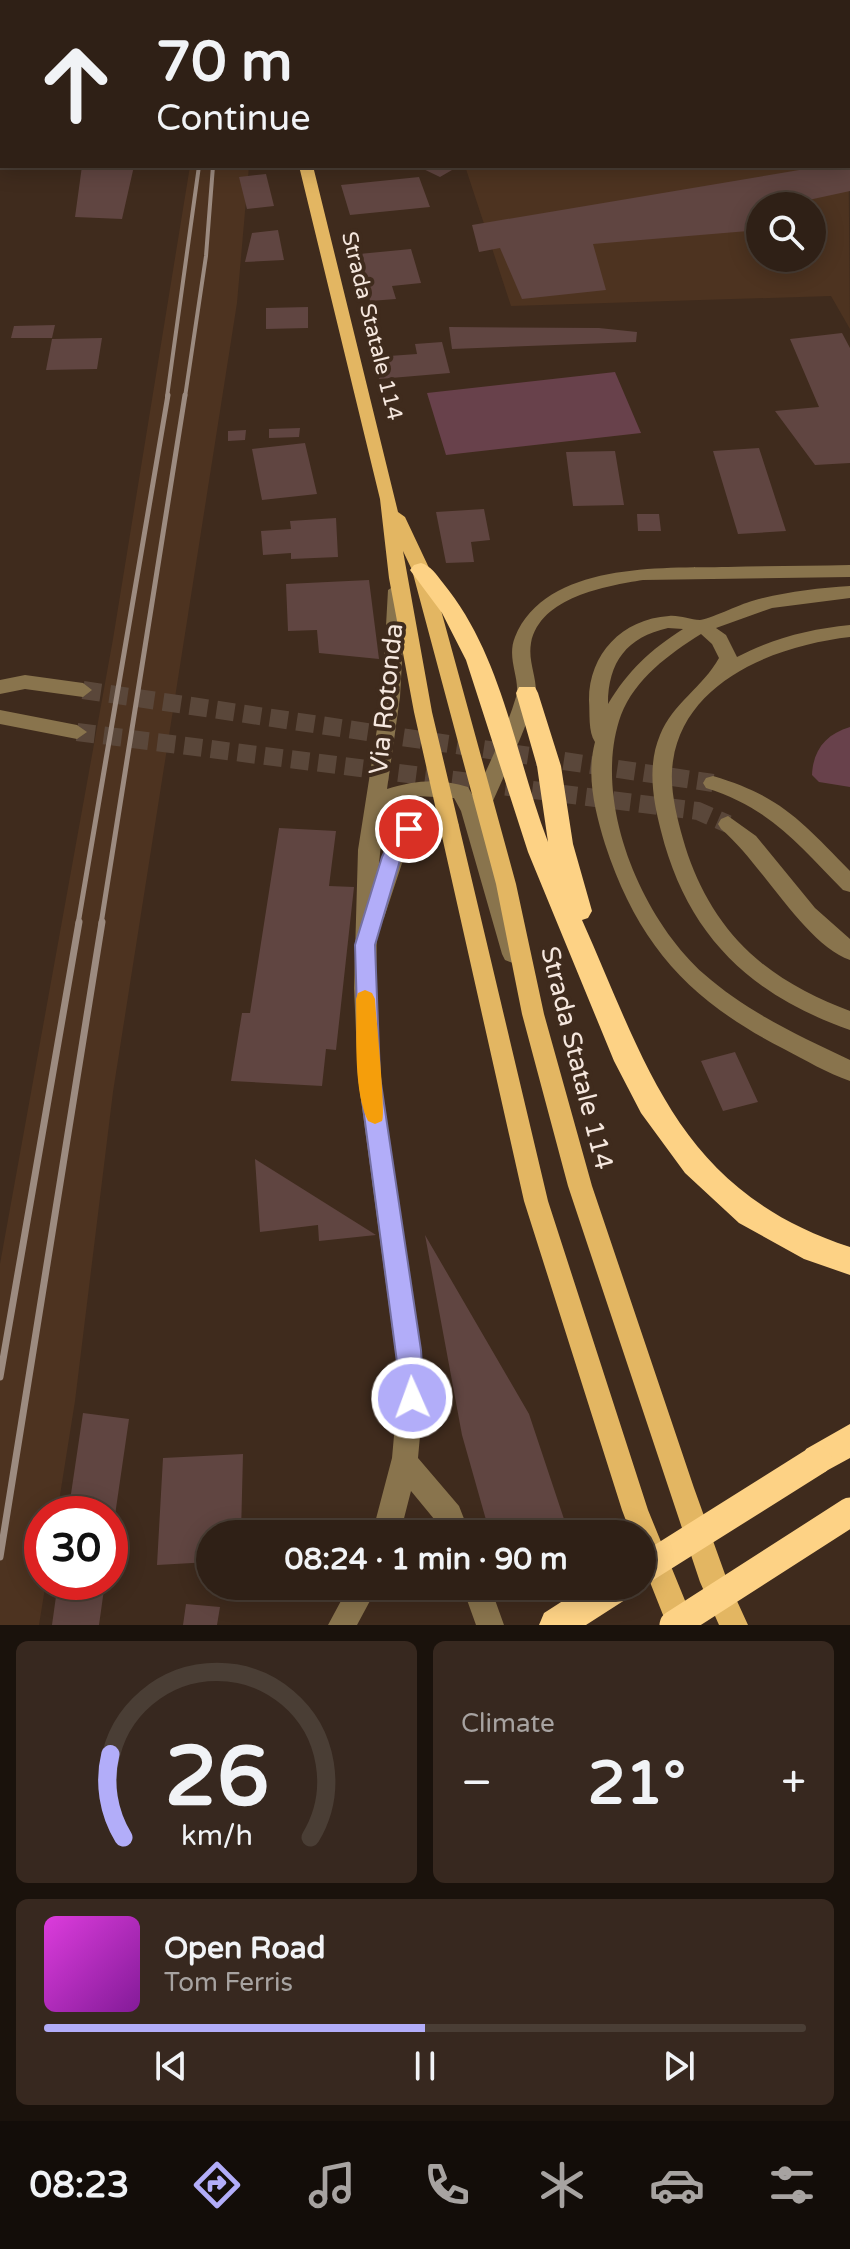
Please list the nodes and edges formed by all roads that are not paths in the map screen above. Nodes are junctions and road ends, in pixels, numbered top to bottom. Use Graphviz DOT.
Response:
graph roads {
  1 [pos="306,168"];
  2 [pos="388,499"];
  3 [pos="421,570"];
  4 [pos="850,571"];
  5 [pos="398,578"];
  6 [pos="850,592"];
  7 [pos="701,626"];
  8 [pos="850,631"];
  9 [pos="718,676"];
  10 [pos="0,687"];
  11 [pos="83,690"];
  12 [pos="527,693"];
  13 [pos="0,717"];
  14 [pos="77,732"];
  15 [pos="507,747"];
  16 [pos="602,754"];
  17 [pos="713,783"];
  18 [pos="440,786"];
  19 [pos="483,801"];
  20 [pos="374,802"];
  21 [pos="728,824"];
  22 [pos="449,825"];
  23 [pos="850,884"];
  24 [pos="365,945"];
  25 [pos="850,951"];
  26 [pos="606,1005"];
  27 [pos="533,1014"];
  28 [pos="850,1021"];
  29 [pos="850,1071"];
  30 [pos="850,1261"];
  31 [pos="850,1440"];
  32 [pos="405,1463"];
  33 [pos="850,1512"];
  34 [pos="390,1520"];
  35 [pos="451,1520"];
  36 [pos="656,1561"];
  37 [pos="356,1600"];
  38 [pos="481,1600"];
  39 [pos="594,1600"];
  40 [pos="342,1625"];
  41 [pos="490,1625"];
  42 [pos="556,1625"];
  43 [pos="674,1625"];
  44 [pos="681,1625"];
  45 [pos="734,1625"];
  1 -- 2 [label="main road, Strada Statale 114"];
  2 -- 3 [label="main road, Strada Statale 114"];
  2 -- 5 [label="main road, Strada Statale 114"];
  3 -- 15 [label="highway"];
  3 -- 19 [label="main road, Strada Statale 114"];
  4 -- 12 [label="street"];
  5 -- 18 [label="main road, Strada Statale 114"];
  5 -- 20 [label="street, Via Rotonda"];
  6 -- 7 [label="street"];
  7 -- 9 [label="street"];
  7 -- 16 [label="street"];
  7 -- 16 [label="street"];
  8 -- 9 [label="street"];
  9 -- 28 [label="street"];
  10 -- 11 [label="street"];
  12 -- 15 [label="street"];
  12 -- 26 [label="highway"];
  13 -- 14 [label="street"];
  15 -- 19 [label="street"];
  15 -- 26 [label="highway"];
  16 -- 29 [label="street"];
  17 -- 23 [label="street"];
  18 -- 20 [label="street"];
  18 -- 22 [label="main road, Strada Statale 114"];
  18 -- 27 [label="street"];
  19 -- 27 [label="main road, Strada Statale 114"];
  20 -- 24 [label="street, Via Rotonda"];
  21 -- 25 [label="street"];
  22 -- 24 [label="street"];
  22 -- 44 [label="main road, Strada Statale 114"];
  24 -- 32 [label="street, Via Rotonda"];
  26 -- 30 [label="highway"];
  27 -- 45 [label="main road, Strada Statale 114"];
  31 -- 36 [label="highway, bridge"];
  32 -- 34 [label="street, Via Rotonda"];
  32 -- 35 [label="street"];
  33 -- 43 [label="highway, bridge"];
  37 -- 40 [label="street"];
  38 -- 41 [label="street"];
  39 -- 42 [label="highway"];
}
